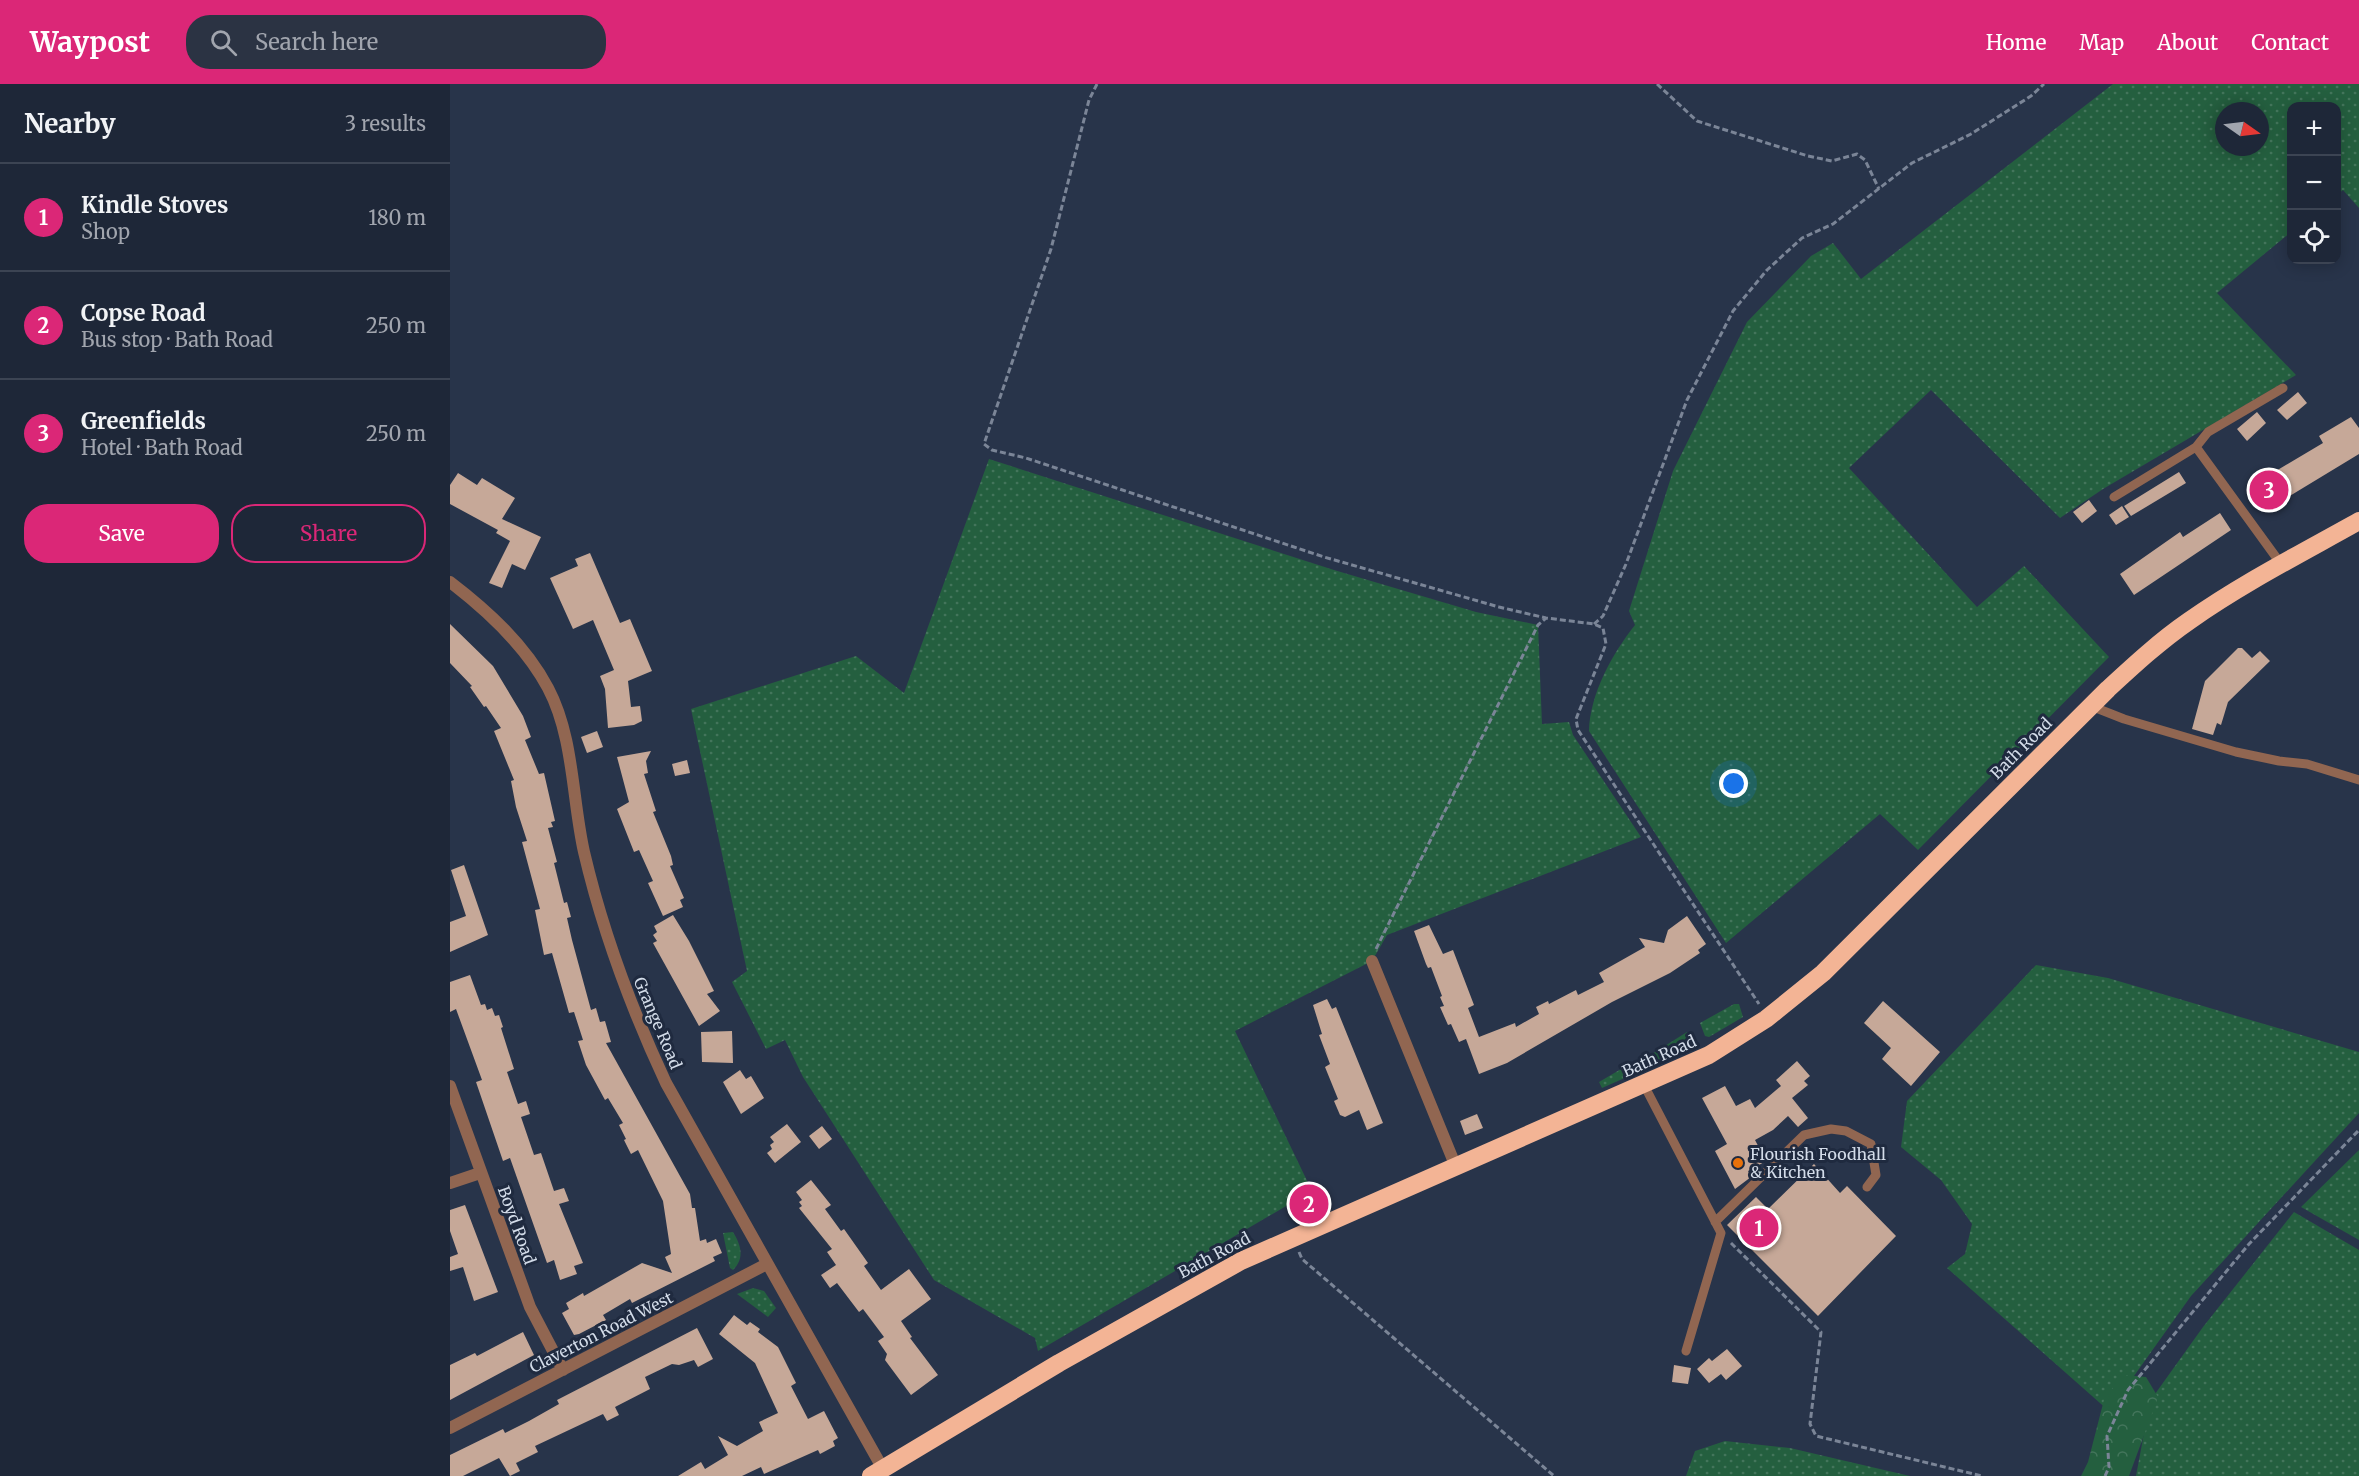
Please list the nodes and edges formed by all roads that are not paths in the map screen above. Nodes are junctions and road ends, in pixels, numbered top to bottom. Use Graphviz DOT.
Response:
graph roads {
  1 [pos="2283,388"];
  2 [pos="2196,447"];
  3 [pos="2114,497"];
  4 [pos="2359,521"];
  5 [pos="2281,564"];
  6 [pos="450,582"];
  7 [pos="2091,706"];
  8 [pos="2359,780"];
  9 [pos="1372,961"];
  10 [pos="1644,1085"];
  11 [pos="450,1086"];
  12 [pos="1456,1167"];
  13 [pos="480,1173"];
  14 [pos="450,1183"];
  15 [pos="1867,1187"];
  16 [pos="1715,1222"];
  17 [pos="767,1264"];
  18 [pos="1686,1351"];
  19 [pos="563,1370"];
  20 [pos="450,1428"];
  21 [pos="877,1473"];
  1 -- 2 [label="lane"];
  2 -- 3 [label="lane"];
  2 -- 5 [label="lane"];
  4 -- 5 [label="highway, Bath Road"];
  5 -- 7 [label="highway, Bath Road"];
  6 -- 17 [label="street, Grange Road"];
  7 -- 8 [label="lane"];
  7 -- 10 [label="highway, Bath Road"];
  9 -- 12 [label="street"];
  10 -- 12 [label="highway, Bath Road"];
  10 -- 16 [label="lane"];
  11 -- 13 [label="street, Boyd Road"];
  12 -- 21 [label="highway, Bath Road"];
  13 -- 14 [label="street"];
  13 -- 19 [label="street, Boyd Road"];
  15 -- 16 [label="lane"];
  16 -- 18 [label="lane"];
  17 -- 19 [label="street, Claverton Road West"];
  17 -- 21 [label="street, Grange Road"];
  19 -- 20 [label="street, Claverton Road West"];
}
